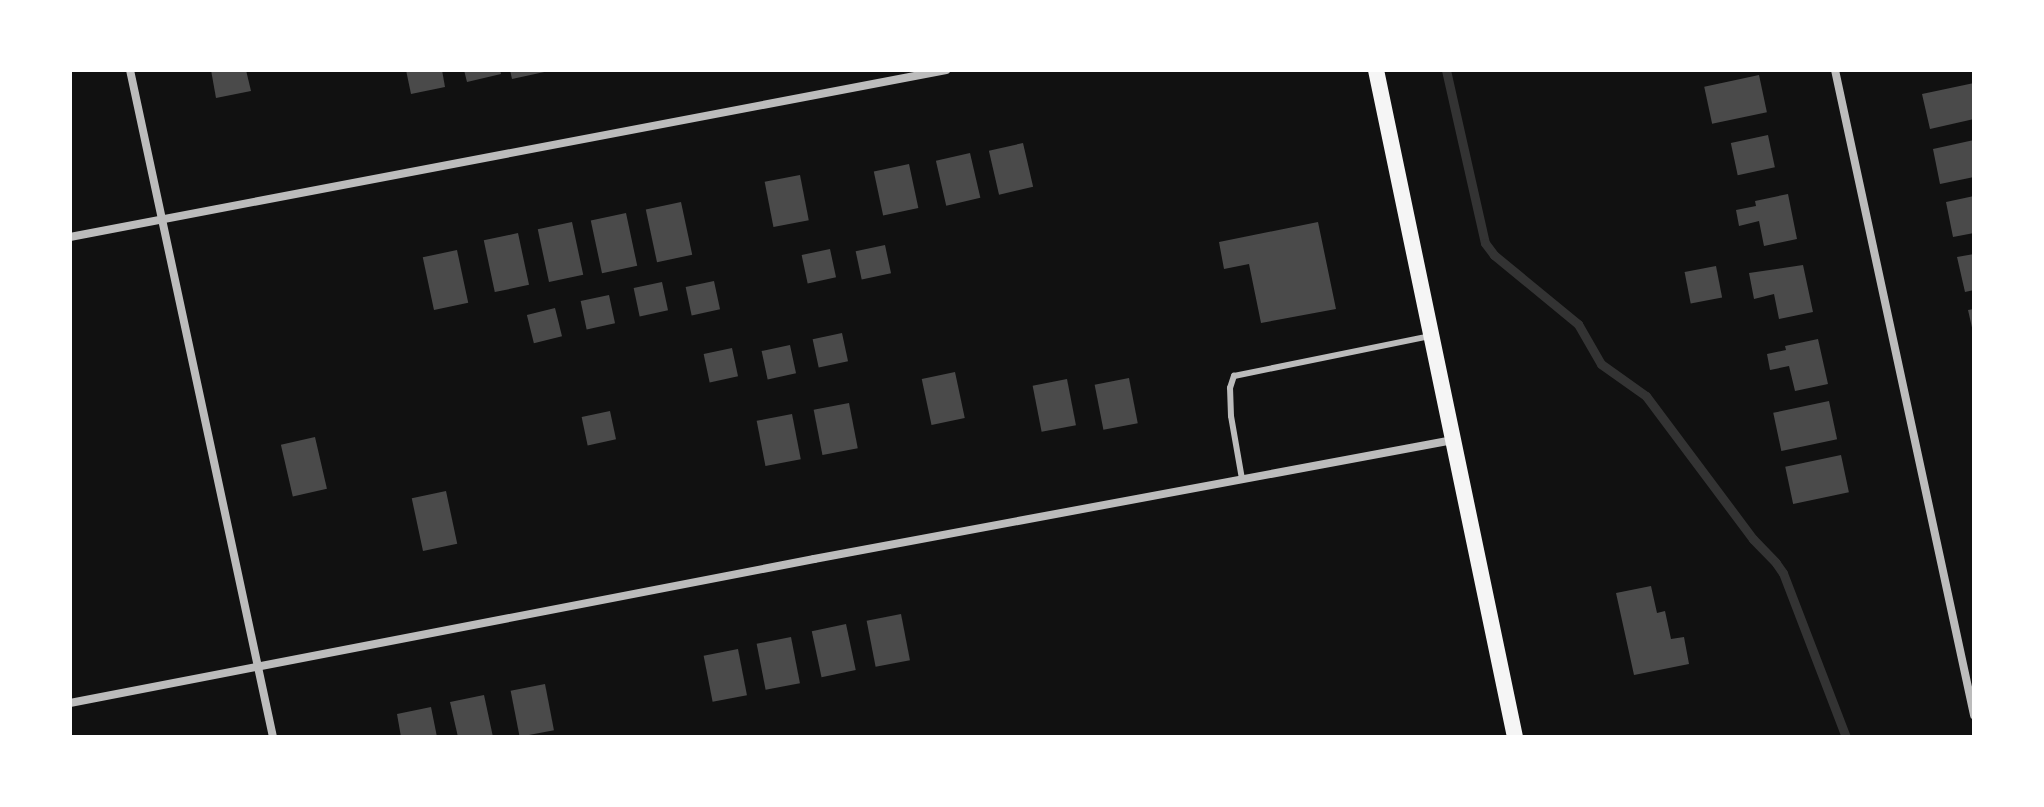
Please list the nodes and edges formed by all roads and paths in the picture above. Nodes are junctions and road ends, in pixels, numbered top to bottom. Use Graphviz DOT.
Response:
graph roads {
  1 [pos="130,70"];
  2 [pos="946,70"];
  3 [pos="1376,70"];
  4 [pos="1835,70"];
  5 [pos="162,218"];
  6 [pos="70,237"];
  7 [pos="1431,336"];
  8 [pos="1453,440"];
  9 [pos="1242,479"];
  10 [pos="258,665"];
  11 [pos="70,703"];
  12 [pos="1974,715"];
  13 [pos="273,737"];
  14 [pos="1515,737"];
  1 -- 5 [label="street"];
  2 -- 5 [label="street"];
  3 -- 7 [label="main road"];
  4 -- 12 [label="street"];
  5 -- 6 [label="street"];
  5 -- 10 [label="street"];
  7 -- 8 [label="main road"];
  7 -- 9 [label="lane"];
  8 -- 9 [label="street"];
  8 -- 14 [label="main road"];
  9 -- 10 [label="street"];
  10 -- 11 [label="street"];
  10 -- 13 [label="street"];
}
